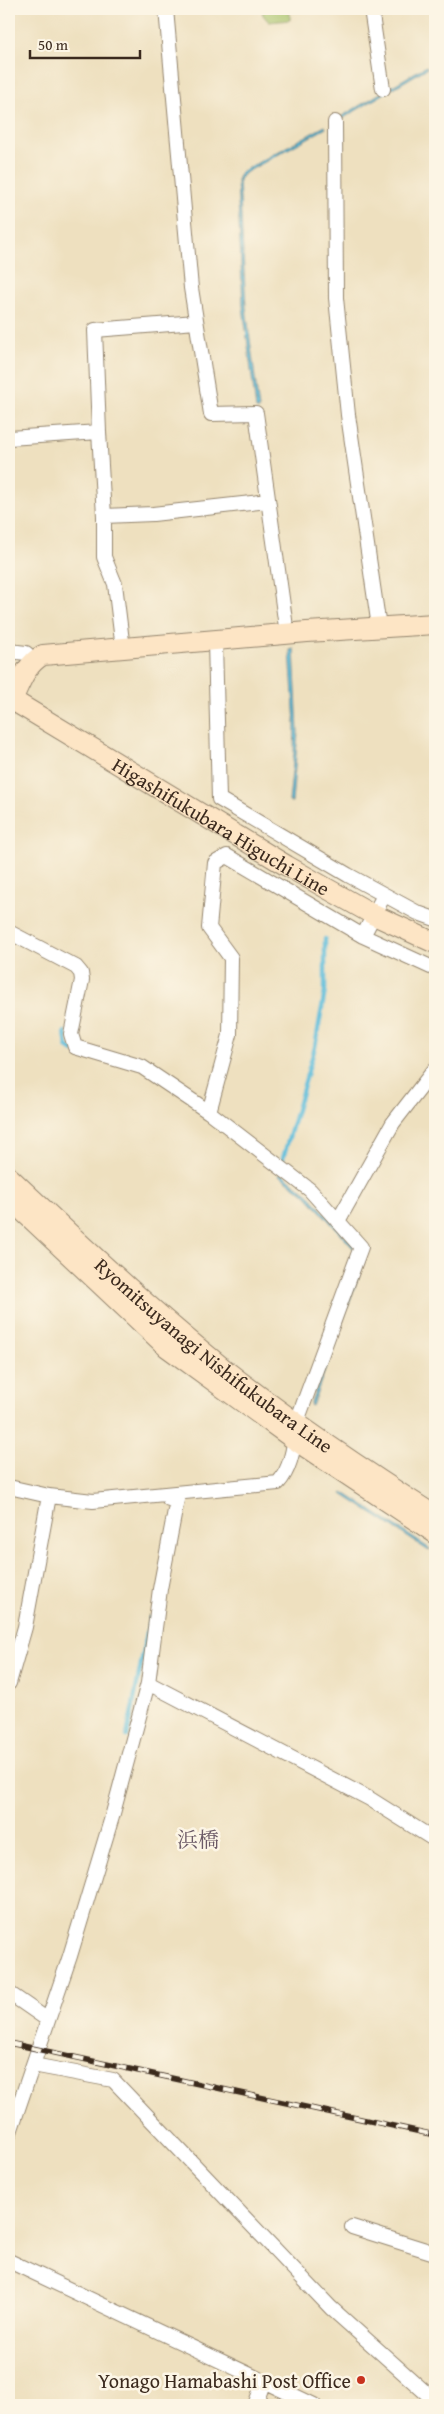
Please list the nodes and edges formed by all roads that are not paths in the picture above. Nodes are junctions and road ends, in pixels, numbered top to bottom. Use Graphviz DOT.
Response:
graph roads {
  1 [pos="166,9"];
  2 [pos="371,9"];
  3 [pos="383,89"];
  4 [pos="335,122"];
  5 [pos="196,322"];
  6 [pos="98,432"];
  7 [pos="9,438"];
  8 [pos="268,501"];
  9 [pos="104,516"];
  10 [pos="435,624"];
  11 [pos="379,627"];
  12 [pos="287,634"];
  13 [pos="215,642"];
  14 [pos="123,649"];
  15 [pos="9,651"];
  16 [pos="34,660"];
  17 [pos="10,701"];
  18 [pos="384,895"];
  19 [pos="374,915"];
  20 [pos="435,919"];
  21 [pos="9,932"];
  22 [pos="363,936"];
  23 [pos="435,943"];
  24 [pos="435,969"];
  25 [pos="435,1069"];
  26 [pos="209,1112"];
  27 [pos="9,1177"];
  28 [pos="9,1198"];
  29 [pos="338,1221"];
  30 [pos="296,1432"];
  31 [pos="9,1487"];
  32 [pos="169,1495"];
  33 [pos="49,1496"];
  34 [pos="435,1516"];
  35 [pos="435,1533"];
  36 [pos="9,1683"];
  37 [pos="148,1683"];
  38 [pos="435,1840"];
  39 [pos="9,1993"];
  40 [pos="48,2020"];
  41 [pos="33,2065"];
  42 [pos="9,2135"];
  43 [pos="352,2226"];
  44 [pos="435,2253"];
  45 [pos="9,2261"];
  46 [pos="264,2381"];
  47 [pos="435,2401"];
  48 [pos="255,2405"];
  49 [pos="314,2405"];
  1 -- 5 [label="street"];
  2 -- 3 [label="street"];
  4 -- 11 [label="street"];
  5 -- 6 [label="street"];
  5 -- 8 [label="street"];
  6 -- 7 [label="street"];
  6 -- 9 [label="street"];
  8 -- 9 [label="street"];
  8 -- 12 [label="street"];
  9 -- 14 [label="street"];
  10 -- 11 [label="main road"];
  11 -- 12 [label="main road"];
  12 -- 13 [label="main road"];
  13 -- 14 [label="main road"];
  13 -- 18 [label="street"];
  14 -- 16 [label="main road"];
  15 -- 16 [label="street"];
  16 -- 17 [label="main road, Higashifukubara Higuchi Line"];
  17 -- 19 [label="main road, Higashifukubara Higuchi Line"];
  18 -- 19 [label="street"];
  18 -- 20 [label="street"];
  19 -- 22 [label="street"];
  19 -- 23 [label="main road, Higashifukubara Higuchi Line"];
  21 -- 26 [label="street"];
  22 -- 24 [label="street"];
  22 -- 26 [label="street"];
  25 -- 29 [label="street"];
  26 -- 29 [label="street"];
  27 -- 30 [label="main road, Ryomitsuyanagi Nishifukubara Line"];
  28 -- 30 [label="main road, Ryomitsuyanagi Nishifukubara Line"];
  29 -- 30 [label="street"];
  30 -- 32 [label="street"];
  30 -- 34 [label="main road, Ryomitsuyanagi Nishifukubara Line"];
  30 -- 35 [label="main road, Ryomitsuyanagi Nishifukubara Line"];
  31 -- 33 [label="street"];
  32 -- 33 [label="street"];
  32 -- 37 [label="street"];
  33 -- 36 [label="street"];
  37 -- 38 [label="street"];
  37 -- 40 [label="street"];
  39 -- 40 [label="street"];
  40 -- 41 [label="street"];
  41 -- 42 [label="street"];
  41 -- 47 [label="street"];
  43 -- 44 [label="street"];
  45 -- 46 [label="street"];
  46 -- 48 [label="street"];
  46 -- 49 [label="street"];
}
